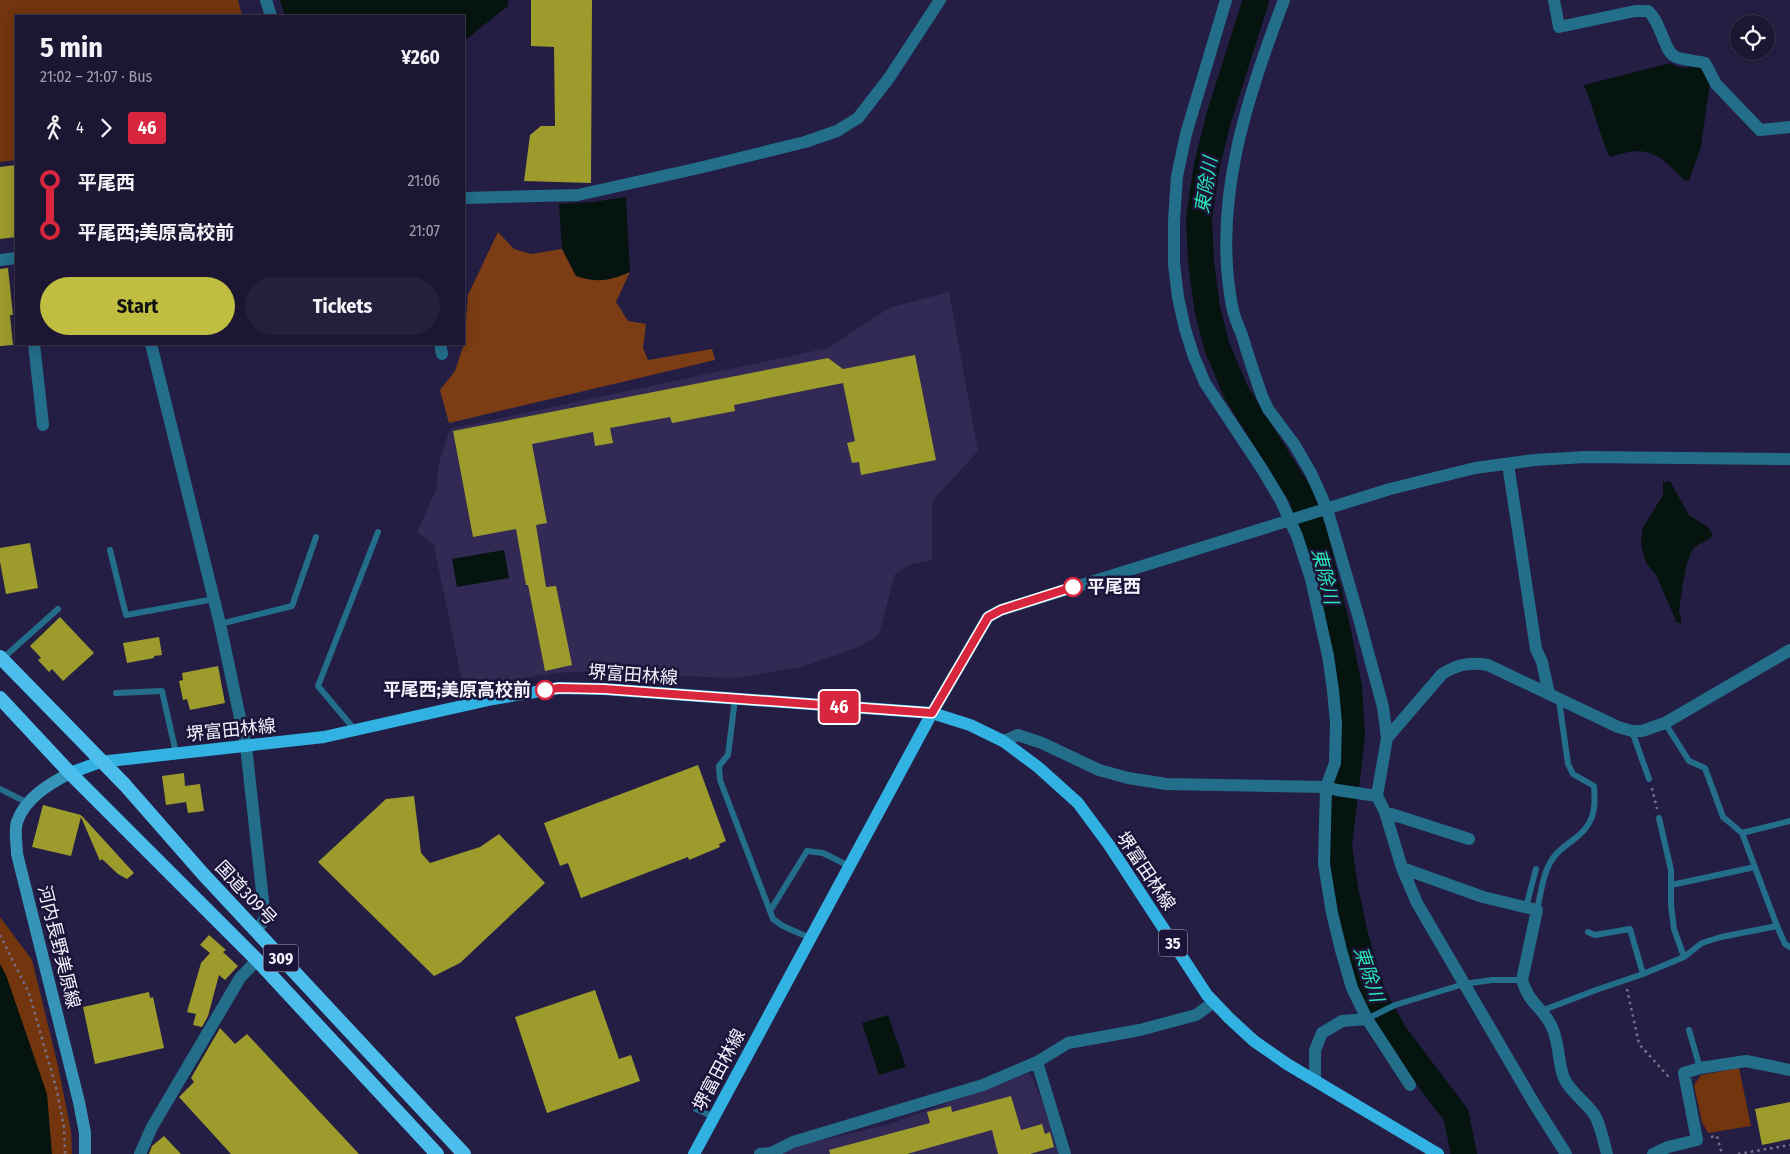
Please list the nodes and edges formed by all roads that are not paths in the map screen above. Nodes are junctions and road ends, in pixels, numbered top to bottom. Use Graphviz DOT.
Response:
graph roads {
  1 [pos="266,0"];
  2 [pos="940,0"];
  3 [pos="1226,0"];
  4 [pos="1284,0"];
  5 [pos="1554,0"];
  6 [pos="271,15"];
  7 [pos="1790,127"];
  8 [pos="465,198"];
  9 [pos="15,258"];
  10 [pos="0,260"];
  11 [pos="34,345"];
  12 [pos="152,345"];
  13 [pos="43,425"];
  14 [pos="1790,459"];
  15 [pos="1508,464"];
  16 [pos="1324,510"];
  17 [pos="1293,519"];
  18 [pos="378,532"];
  19 [pos="316,537"];
  20 [pos="110,550"];
  21 [pos="214,600"];
  22 [pos="58,608"];
  23 [pos="220,624"];
  24 [pos="1790,650"];
  25 [pos="1,658"];
  26 [pos="116,693"];
  27 [pos="1554,696"];
  28 [pos="0,698"];
  29 [pos="735,699"];
  30 [pos="932,713"];
  31 [pos="1666,723"];
  32 [pos="355,730"];
  33 [pos="1632,731"];
  34 [pos="1387,738"];
  35 [pos="1003,741"];
  36 [pos="246,746"];
  37 [pos="176,753"];
  38 [pos="100,762"];
  39 [pos="70,773"];
  40 [pos="1650,779"];
  41 [pos="0,788"];
  42 [pos="1331,789"];
  43 [pos="1373,795"];
  44 [pos="28,803"];
  45 [pos="1385,812"];
  46 [pos="1659,818"];
  47 [pos="1790,821"];
  48 [pos="1742,833"];
  49 [pos="1469,839"];
  50 [pos="849,866"];
  51 [pos="1755,867"];
  52 [pos="1402,868"];
  53 [pos="1536,869"];
  54 [pos="1671,886"];
  55 [pos="1531,908"];
  56 [pos="770,911"];
  57 [pos="1777,926"];
  58 [pos="256,931"];
  59 [pos="1588,932"];
  60 [pos="810,938"];
  61 [pos="1790,947"];
  62 [pos="1684,957"];
  63 [pos="257,960"];
  64 [pos="1643,974"];
  65 [pos="1522,980"];
  66 [pos="1464,984"];
  67 [pos="1214,1002"];
  68 [pos="1540,1011"];
  69 [pos="1368,1019"];
  70 [pos="1688,1030"];
  71 [pos="1037,1062"];
  72 [pos="1700,1068"];
  73 [pos="1790,1070"];
  74 [pos="1314,1080"];
  75 [pos="1410,1085"];
  76 [pos="696,1109"];
  77 [pos="714,1117"];
  78 [pos="1435,1153"];
  79 [pos="85,1154"];
  80 [pos="140,1154"];
  81 [pos="437,1154"];
  82 [pos="464,1154"];
  83 [pos="694,1154"];
  84 [pos="760,1154"];
  85 [pos="1065,1154"];
  86 [pos="1566,1154"];
  87 [pos="1607,1154"];
  88 [pos="1653,1154"];
  1 -- 6 [label="street"];
  2 -- 8 [label="street"];
  3 -- 17 [label="street"];
  4 -- 16 [label="street"];
  5 -- 7 [label="street"];
  9 -- 10 [label="street"];
  11 -- 13 [label="street"];
  12 -- 21 [label="street"];
  14 -- 15 [label="street"];
  15 -- 16 [label="street"];
  15 -- 27 [label="street"];
  16 -- 17 [label="street"];
  16 -- 34 [label="street"];
  17 -- 30 [label="street"];
  17 -- 42 [label="street"];
  18 -- 32 [label="lane"];
  19 -- 23 [label="lane"];
  20 -- 21 [label="lane"];
  21 -- 23 [label="street"];
  22 -- 25 [label="lane"];
  23 -- 36 [label="street"];
  24 -- 31 [label="street"];
  25 -- 38 [label="highway, 国道309号 / 309"];
  26 -- 37 [label="lane"];
  27 -- 33 [label="street"];
  27 -- 34 [label="street"];
  27 -- 55 [label="lane"];
  28 -- 39 [label="highway, 309"];
  29 -- 30 [label="main road, 堺富田林線 / 35"];
  29 -- 32 [label="main road, 堺富田林線 / 35"];
  29 -- 56 [label="lane"];
  30 -- 35 [label="main road, 堺富田林線 / 35"];
  30 -- 50 [label="main road, 堺富田林線"];
  31 -- 33 [label="street"];
  31 -- 48 [label="lane"];
  32 -- 36 [label="main road, 堺富田林線 / 35"];
  33 -- 40 [label="lane"];
  34 -- 43 [label="street"];
  35 -- 42 [label="street"];
  35 -- 67 [label="main road, 堺富田林線 / 35"];
  36 -- 37 [label="main road, 堺富田林線 / 35"];
  36 -- 58 [label="street"];
  37 -- 38 [label="main road, 堺富田林線 / 35"];
  38 -- 39 [label="main road, 堺富田林線 / 35"];
  38 -- 58 [label="highway, 国道309号 / 309"];
  39 -- 44 [label="main road, 河内長野美原線"];
  39 -- 63 [label="highway, 309"];
  41 -- 44 [label="lane"];
  42 -- 43 [label="street"];
  42 -- 69 [label="street"];
  43 -- 45 [label="street"];
  44 -- 79 [label="main road, 河内長野美原線"];
  45 -- 49 [label="street"];
  45 -- 52 [label="street"];
  46 -- 54 [label="lane"];
  47 -- 48 [label="lane"];
  48 -- 51 [label="lane"];
  50 -- 56 [label="lane"];
  50 -- 60 [label="main road, 堺富田林線"];
  51 -- 54 [label="lane"];
  51 -- 57 [label="lane"];
  52 -- 55 [label="street"];
  52 -- 66 [label="street"];
  53 -- 55 [label="lane"];
  54 -- 62 [label="lane"];
  55 -- 65 [label="street"];
  56 -- 60 [label="lane"];
  57 -- 61 [label="lane"];
  57 -- 62 [label="lane"];
  58 -- 82 [label="highway, 国道309号 / 309"];
  59 -- 64 [label="lane"];
  60 -- 77 [label="main road, 堺富田林線"];
  62 -- 64 [label="lane"];
  63 -- 80 [label="street"];
  63 -- 81 [label="highway, 309"];
  64 -- 68 [label="lane"];
  65 -- 66 [label="lane"];
  65 -- 68 [label="street"];
  66 -- 69 [label="lane"];
  66 -- 86 [label="street"];
  67 -- 71 [label="street"];
  67 -- 74 [label="main road, 堺富田林線 / 35"];
  68 -- 87 [label="street"];
  69 -- 74 [label="street"];
  69 -- 75 [label="street"];
  70 -- 72 [label="lane"];
  71 -- 84 [label="street"];
  71 -- 85 [label="street"];
  72 -- 73 [label="street"];
  72 -- 88 [label="street"];
  74 -- 78 [label="main road, 堺富田林線 / 35"];
  76 -- 77 [label="lane"];
  77 -- 83 [label="main road, 堺富田林線"];
}
